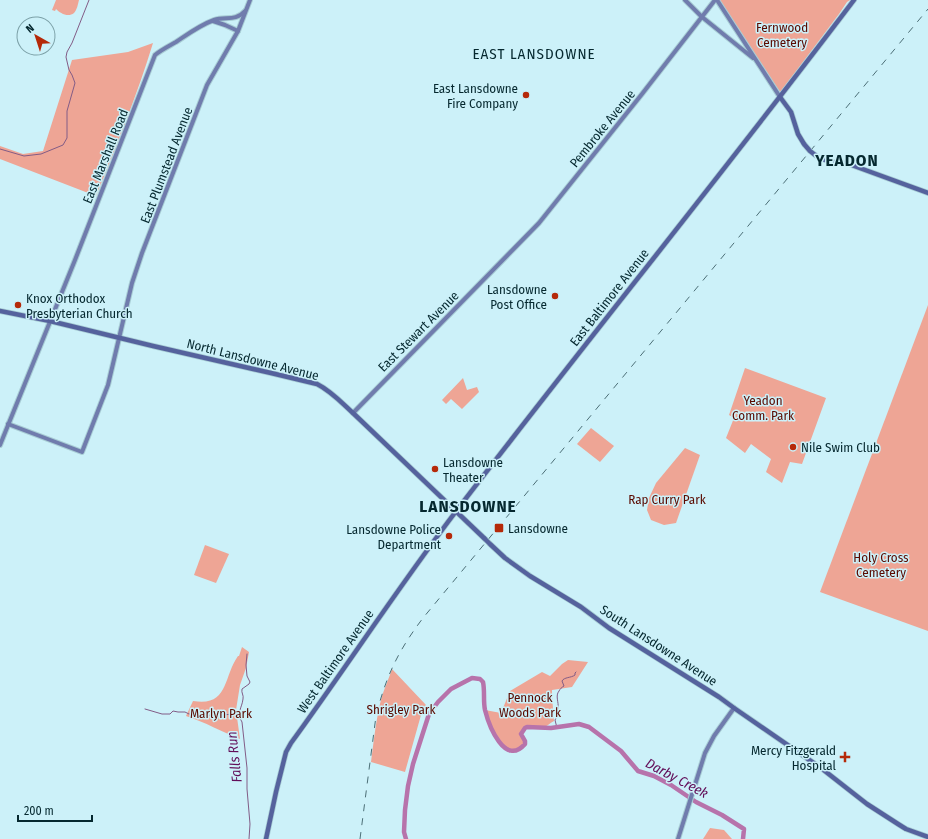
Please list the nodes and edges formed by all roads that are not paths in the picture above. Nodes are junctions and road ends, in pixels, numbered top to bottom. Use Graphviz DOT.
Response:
graph roads {
  1 [pos="250,0"];
  2 [pos="685,0"];
  3 [pos="716,0"];
  4 [pos="854,0"];
  5 [pos="248,6"];
  6 [pos="702,17"];
  7 [pos="208,22"];
  8 [pos="238,31"];
  9 [pos="756,61"];
  10 [pos="780,97"];
  11 [pos="928,193"];
  12 [pos="498,264"];
  13 [pos="0,311"];
  14 [pos="50,321"];
  15 [pos="119,338"];
  16 [pos="353,412"];
  17 [pos="8,424"];
  18 [pos="0,444"];
  19 [pos="456,512"];
  20 [pos="734,708"];
  21 [pos="928,837"];
  22 [pos="266,839"];
  23 [pos="678,839"];
  1 -- 5 [label="street, East Plumstead Avenue"];
  2 -- 6 [label="street"];
  3 -- 6 [label="street, Pembroke Avenue"];
  3 -- 9 [label="street"];
  4 -- 10 [label="main road, East Baltimore Avenue"];
  5 -- 7 [label="street, East Marshall Road"];
  5 -- 8 [label="street, East Plumstead Avenue"];
  6 -- 9 [label="street"];
  6 -- 12 [label="street, Pembroke Avenue"];
  7 -- 8 [label="street"];
  7 -- 14 [label="street, East Marshall Road"];
  8 -- 15 [label="street, East Plumstead Avenue"];
  9 -- 10 [label="street"];
  10 -- 11 [label="main road, bridge"];
  10 -- 19 [label="main road, East Baltimore Avenue"];
  12 -- 16 [label="street, East Stewart Avenue"];
  13 -- 14 [label="main road, North Lansdowne Avenue"];
  14 -- 15 [label="main road, North Lansdowne Avenue"];
  14 -- 17 [label="street, East Marshall Road"];
  15 -- 16 [label="main road, North Lansdowne Avenue"];
  15 -- 17 [label="street, East Plumstead Avenue"];
  16 -- 19 [label="main road, North Lansdowne Avenue"];
  17 -- 18 [label="street, East Marshall Road"];
  19 -- 20 [label="main road, South Lansdowne Avenue, bridge"];
  19 -- 22 [label="main road, West Baltimore Avenue"];
  20 -- 21 [label="main road, South Lansdowne Avenue"];
  20 -- 23 [label="street"];
}
